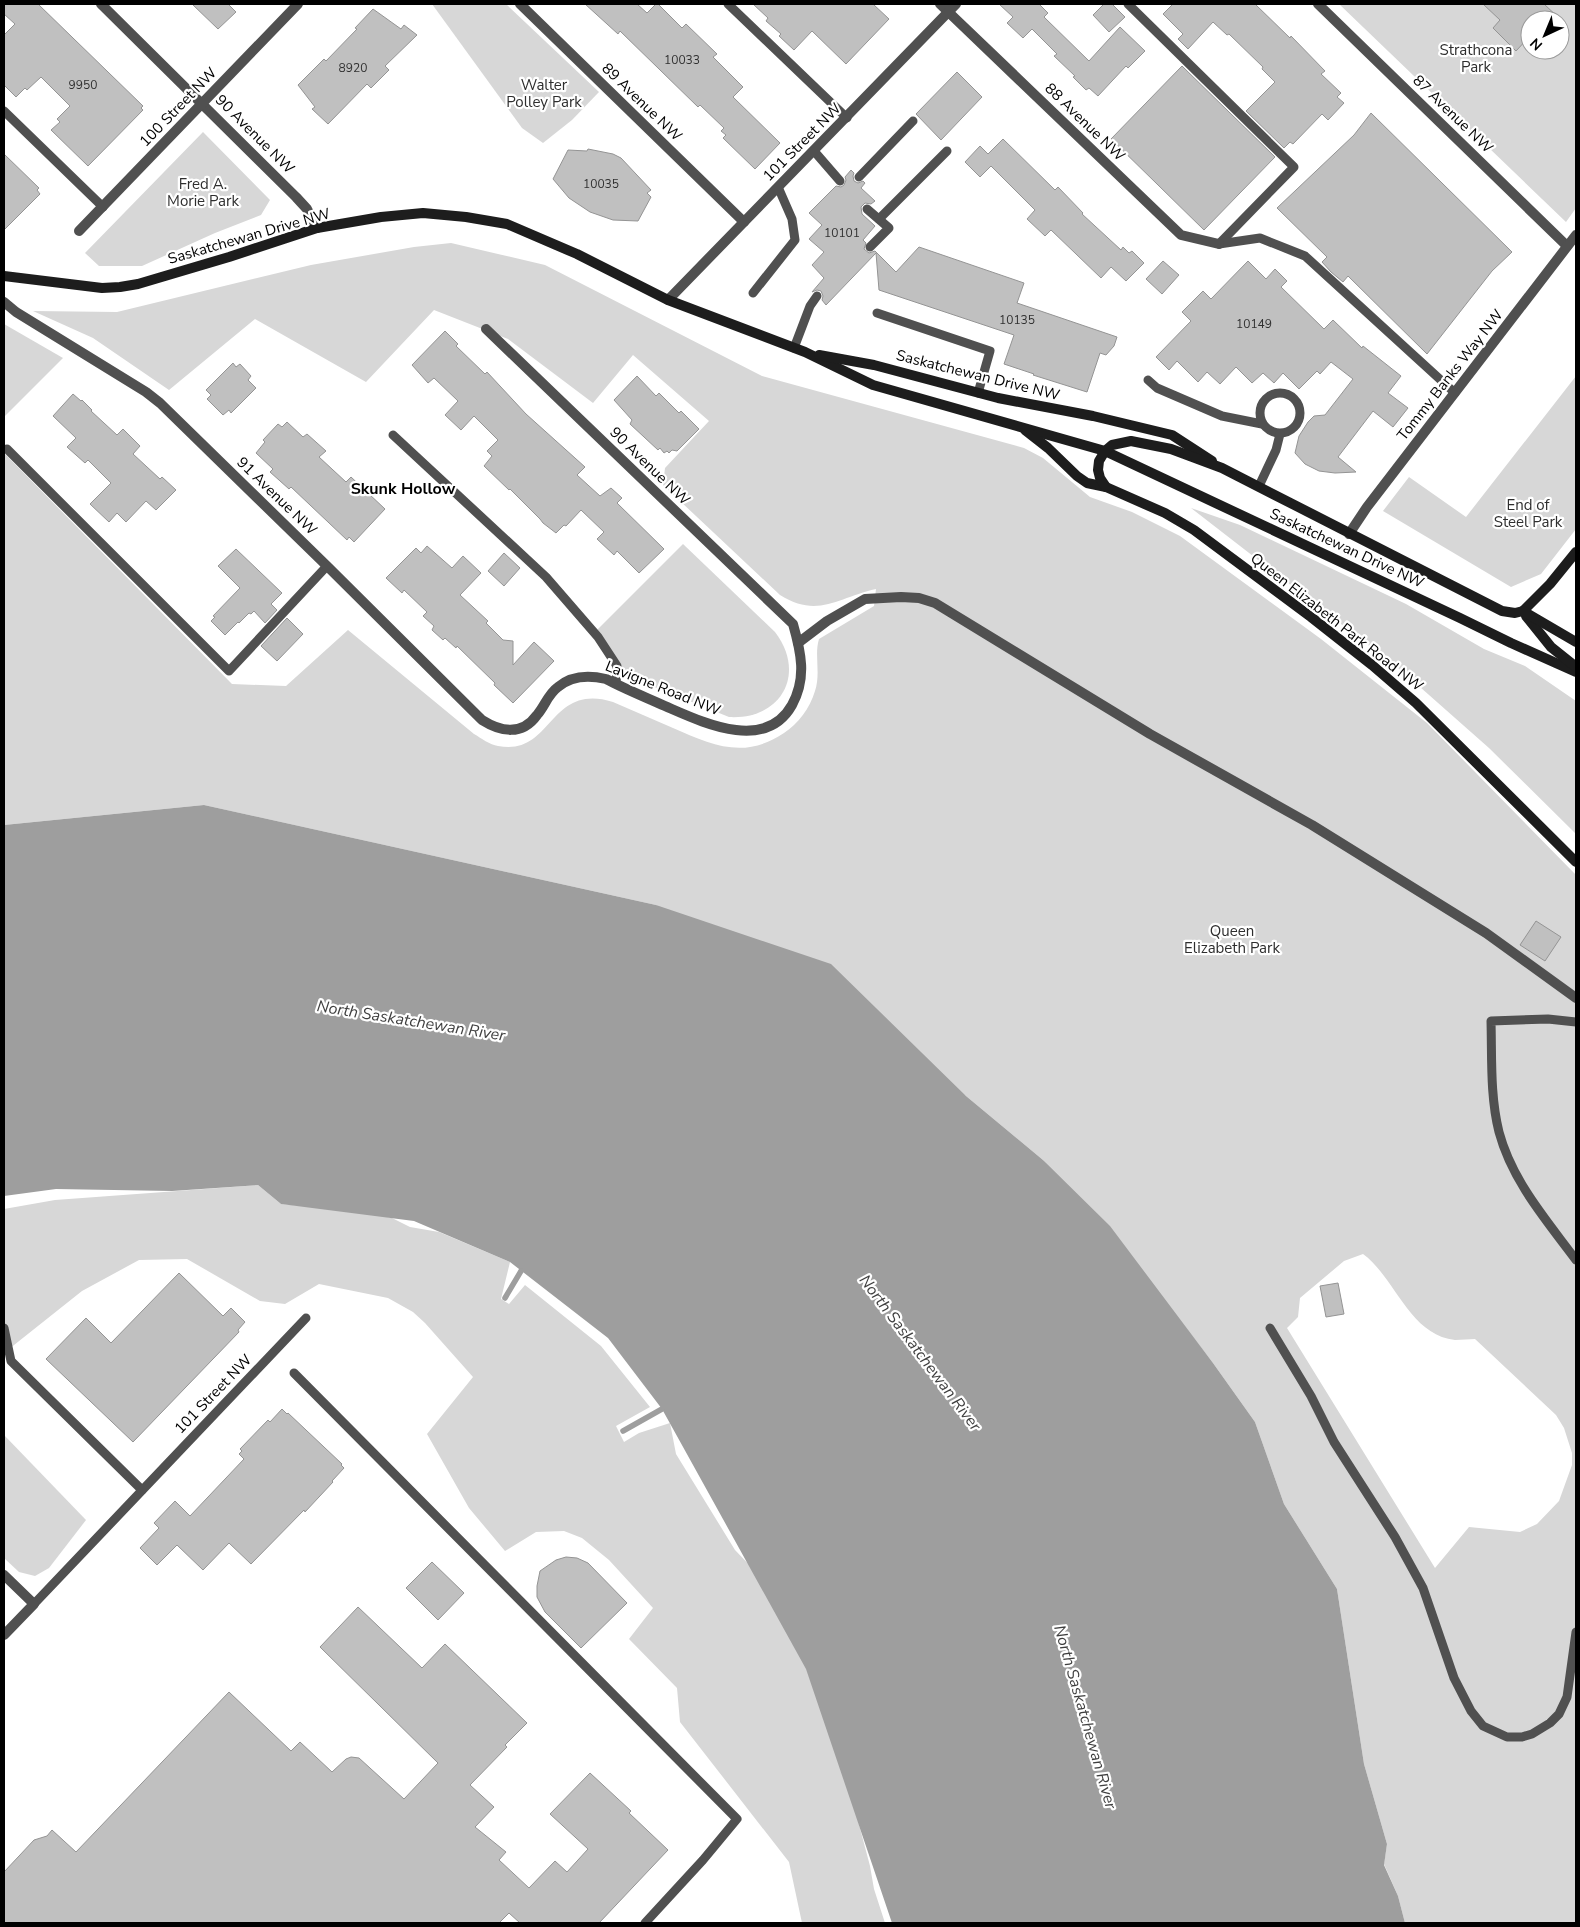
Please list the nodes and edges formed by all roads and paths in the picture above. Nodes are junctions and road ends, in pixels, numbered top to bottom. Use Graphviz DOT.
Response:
graph roads {
  1 [pos="101,4"];
  2 [pos="298,4"];
  3 [pos="520,4"];
  4 [pos="728,4"];
  5 [pos="940,4"];
  6 [pos="956,4"];
  7 [pos="1128,4"];
  8 [pos="1318,4"];
  9 [pos="949,12"];
  10 [pos="202,103"];
  11 [pos="4,111"];
  12 [pos="847,118"];
  13 [pos="913,121"];
  14 [pos="814,151"];
  15 [pos="947,151"];
  16 [pos="858,177"];
  17 [pos="840,182"];
  18 [pos="778,187"];
  19 [pos="103,206"];
  20 [pos="867,208"];
  21 [pos="879,219"];
  22 [pos="744,222"];
  23 [pos="317,228"];
  24 [pos="79,231"];
  25 [pos="1576,235"];
  26 [pos="1219,244"];
  27 [pos="1568,246"];
  28 [pos="870,247"];
  29 [pos="4,276"];
  30 [pos="753,293"];
  31 [pos="817,296"];
  32 [pos="668,300"];
  33 [pos="4,302"];
  34 [pos="877,313"];
  35 [pos="486,329"];
  36 [pos="794,348"];
  37 [pos="806,352"];
  38 [pos="1148,380"];
  39 [pos="978,393"];
  40 [pos="1455,393"];
  41 [pos="1262,424"];
  42 [pos="1016,425"];
  43 [pos="1280,434"];
  44 [pos="393,435"];
  45 [pos="7,449"];
  46 [pos="1105,450"];
  47 [pos="1222,468"];
  48 [pos="1259,486"];
  49 [pos="1106,487"];
  50 [pos="1349,534"];
  51 [pos="1576,552"];
  52 [pos="327,566"];
  53 [pos="1523,611"];
  54 [pos="792,624"];
  55 [pos="1576,642"];
  56 [pos="798,643"];
  57 [pos="1576,667"];
  58 [pos="1576,672"];
  59 [pos="616,684"];
  60 [pos="510,730"];
  61 [pos="1576,862"];
  62 [pos="1576,998"];
  63 [pos="1576,1022"];
  64 [pos="1576,1260"];
  65 [pos="306,1318"];
  66 [pos="4,1328"];
  67 [pos="1270,1328"];
  68 [pos="294,1373"];
  69 [pos="142,1490"];
  70 [pos="4,1575"];
  71 [pos="34,1604"];
  72 [pos="1576,1632"];
  73 [pos="4,1635"];
  74 [pos="645,1923"];
  1 -- 10 [label="street, 90 Avenue NW"];
  2 -- 10 [label="street, 100 Street NW"];
  3 -- 22 [label="street, 89 Avenue NW"];
  4 -- 12 [label="lane"];
  5 -- 9 [label="street, 88 Avenue NW"];
  6 -- 9 [label="street, 101 Street NW"];
  7 -- 26 [label="lane"];
  8 -- 27 [label="street, 87 Avenue NW"];
  9 -- 12 [label="street, 101 Street NW"];
  9 -- 26 [label="street, 88 Avenue NW"];
  10 -- 19 [label="street, 100 Street NW"];
  10 -- 23 [label="street, 90 Avenue NW"];
  11 -- 19 [label="lane"];
  12 -- 14 [label="street, 101 Street NW"];
  13 -- 16 [label="lane"];
  14 -- 17 [label="lane"];
  14 -- 18 [label="street, 101 Street NW"];
  15 -- 21 [label="lane"];
  18 -- 22 [label="street, 101 Street NW"];
  18 -- 30 [label="lane"];
  19 -- 24 [label="street, 100 Street NW"];
  20 -- 21 [label="lane"];
  21 -- 28 [label="lane"];
  22 -- 32 [label="street, 101 Street NW"];
  23 -- 29 [label="main road, Saskatchewan Drive NW"];
  23 -- 32 [label="main road, Saskatchewan Drive NW"];
  25 -- 27 [label="street, Tommy Banks Way NW"];
  26 -- 40 [label="lane"];
  27 -- 40 [label="street, Tommy Banks Way NW"];
  31 -- 36 [label="lane"];
  32 -- 36 [label="main road, Saskatchewan Drive NW"];
  33 -- 52 [label="street, 91 Avenue NW"];
  34 -- 39 [label="lane"];
  35 -- 54 [label="street, 90 Avenue NW"];
  36 -- 37 [label="main road, Saskatchewan Drive NW"];
  37 -- 39 [label="main road, Saskatchewan Drive NW"];
  37 -- 42 [label="main road, Saskatchewan Drive NW"];
  38 -- 41 [label="lane"];
  39 -- 47 [label="main road, Saskatchewan Drive NW"];
  40 -- 50 [label="street, Tommy Banks Way NW"];
  41 -- 43 [label="lane"];
  41 -- 43 [label="lane"];
  42 -- 46 [label="main road, Saskatchewan Drive NW"];
  42 -- 49 [label="main road, Queen Elizabeth Park Road NW"];
  43 -- 48 [label="lane"];
  44 -- 59 [label="lane"];
  45 -- 52 [label="lane"];
  46 -- 47 [label="main road, Saskatchewan Drive NW"];
  46 -- 49 [label="main road"];
  46 -- 58 [label="main road, Saskatchewan Drive NW"];
  47 -- 48 [label="main road, Saskatchewan Drive NW"];
  48 -- 50 [label="main road, Saskatchewan Drive NW"];
  49 -- 61 [label="main road, Queen Elizabeth Park Road NW"];
  50 -- 53 [label="main road, Saskatchewan Drive NW"];
  51 -- 53 [label="main road"];
  52 -- 60 [label="street, 91 Avenue NW"];
  53 -- 55 [label="main road, Saskatchewan Drive NW"];
  53 -- 57 [label="main road"];
  54 -- 56 [label="street, Lavigne Road NW"];
  56 -- 59 [label="street, Lavigne Road NW"];
  56 -- 62 [label="street"];
  59 -- 60 [label="street, Lavigne Road NW"];
  63 -- 64 [label="lane"];
  65 -- 69 [label="lane, 101 Street NW"];
  66 -- 69 [label="lane"];
  67 -- 72 [label="lane"];
  68 -- 74 [label="lane"];
  69 -- 71 [label="lane, 101 Street NW"];
  70 -- 71 [label="street"];
  71 -- 73 [label="street, 101 Street NW"];
}
